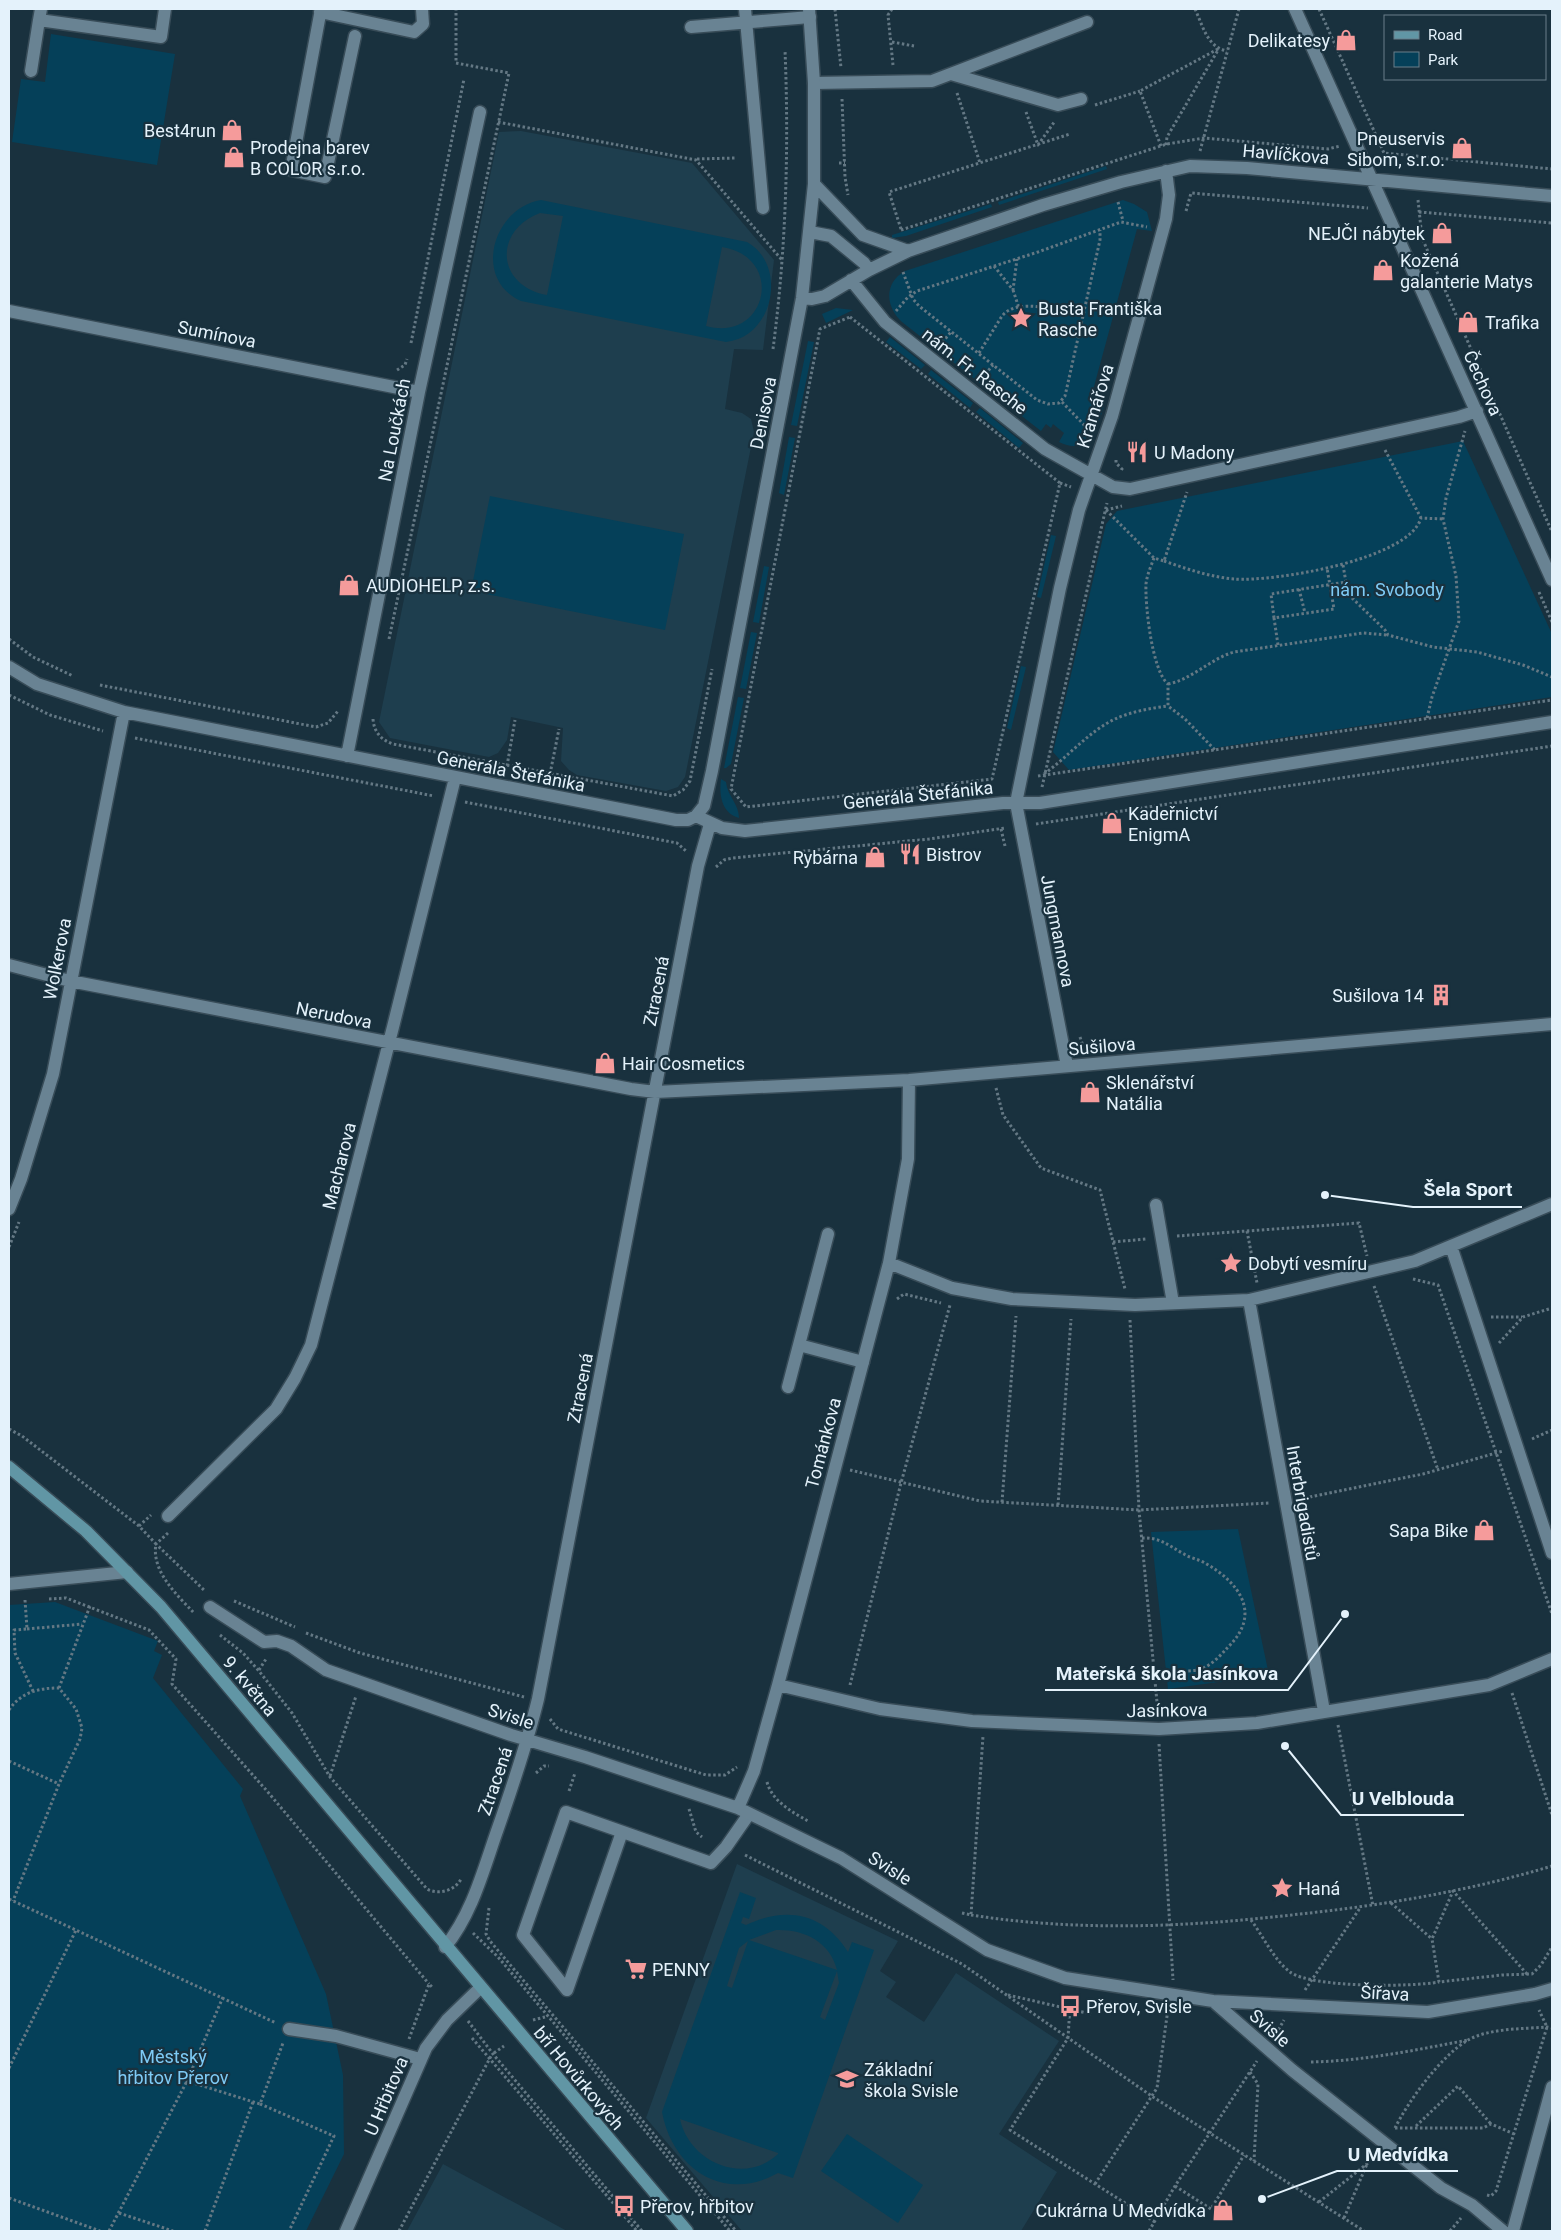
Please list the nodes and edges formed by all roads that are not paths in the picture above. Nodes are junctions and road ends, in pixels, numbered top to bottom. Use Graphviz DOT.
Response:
graph roads {
  1 [pos="165,9"];
  2 [pos="422,9"];
  3 [pos="745,9"];
  4 [pos="1295,9"];
  5 [pos="320,10"];
  6 [pos="809,13"];
  7 [pos="40,14"];
  8 [pos="746,22"];
  9 [pos="1088,22"];
  10 [pos="691,27"];
  11 [pos="355,36"];
  12 [pos="31,71"];
  13 [pos="951,74"];
  14 [pos="814,83"];
  15 [pos="1081,99"];
  16 [pos="480,112"];
  17 [pos="1166,171"];
  18 [pos="1373,180"];
  19 [pos="814,184"];
  20 [pos="1552,196"];
  21 [pos="762,208"];
  22 [pos="810,232"];
  23 [pos="908,251"];
  24 [pos="869,270"];
  25 [pos="851,280"];
  26 [pos="802,298"];
  27 [pos="9,311"];
  28 [pos="419,392"];
  29 [pos="1476,411"];
  30 [pos="1091,476"];
  31 [pos="1552,580"];
  32 [pos="9,667"];
  33 [pos="124,712"];
  34 [pos="1552,722"];
  35 [pos="347,756"];
  36 [pos="455,778"];
  37 [pos="1016,802"];
  38 [pos="696,816"];
  39 [pos="710,824"];
  40 [pos="9,965"];
  41 [pos="70,981"];
  42 [pos="1552,1024"];
  43 [pos="389,1043"];
  44 [pos="1067,1066"];
  45 [pos="909,1080"];
  46 [pos="654,1092"];
  47 [pos="1552,1204"];
  48 [pos="1156,1205"];
  49 [pos="9,1209"];
  50 [pos="828,1234"];
  51 [pos="1451,1246"];
  52 [pos="889,1263"];
  53 [pos="1254,1299"];
  54 [pos="1173,1303"];
  55 [pos="799,1345"];
  56 [pos="863,1362"];
  57 [pos="788,1387"];
  58 [pos="9,1467"];
  59 [pos="168,1516"];
  60 [pos="1552,1553"];
  61 [pos="127,1572"];
  62 [pos="9,1584"];
  63 [pos="210,1607"];
  64 [pos="1552,1659"];
  65 [pos="778,1686"];
  66 [pos="1324,1712"];
  67 [pos="528,1741"];
  68 [pos="744,1811"];
  69 [pos="622,1832"];
  70 [pos="446,1947"];
  71 [pos="480,1988"];
  72 [pos="1552,1989"];
  73 [pos="1213,2000"];
  74 [pos="289,2029"];
  75 [pos="420,2059"];
  76 [pos="1552,2086"];
  77 [pos="346,2231"];
  78 [pos="686,2231"];
  79 [pos="1503,2231"];
  80 [pos="1513,2231"];
  1 -- 7 [label="street"];
  2 -- 5 [label="street"];
  3 -- 8 [label="street"];
  4 -- 18 [label="street, Čechova"];
  5 -- 11 [label="street"];
  6 -- 8 [label="street"];
  6 -- 14 [label="street, Denisova"];
  7 -- 12 [label="street"];
  8 -- 10 [label="street"];
  8 -- 21 [label="street"];
  9 -- 13 [label="street"];
  13 -- 14 [label="street"];
  13 -- 15 [label="street"];
  14 -- 19 [label="street, Denisova"];
  16 -- 28 [label="street, Na Loučkách"];
  17 -- 18 [label="street, Havlíčkova"];
  17 -- 23 [label="street"];
  17 -- 30 [label="street, Kramářova"];
  18 -- 20 [label="street, Havlíčkova"];
  18 -- 29 [label="street, Čechova"];
  19 -- 22 [label="street, Denisova"];
  19 -- 23 [label="street"];
  22 -- 24 [label="street"];
  22 -- 26 [label="street, Denisova"];
  23 -- 24 [label="street"];
  24 -- 25 [label="street"];
  25 -- 26 [label="street"];
  25 -- 30 [label="street, nám. Fr. Rasche"];
  26 -- 38 [label="street, Denisova"];
  27 -- 28 [label="street, Sumínova"];
  28 -- 35 [label="street, Na Loučkách"];
  29 -- 30 [label="street"];
  29 -- 31 [label="street, Čechova"];
  30 -- 37 [label="street"];
  32 -- 33 [label="street, Generála Štefánika"];
  33 -- 35 [label="street, Generála Štefánika"];
  33 -- 41 [label="street, Wolkerova"];
  34 -- 37 [label="street"];
  35 -- 36 [label="street, Generála Štefánika"];
  36 -- 38 [label="street, Generála Štefánika"];
  36 -- 43 [label="street, Macharova"];
  37 -- 39 [label="street, Generála Štefánika"];
  37 -- 44 [label="street, Jungmannova"];
  38 -- 39 [label="street, Generála Štefánika"];
  39 -- 46 [label="street, Ztracená"];
  40 -- 41 [label="street, Nerudova"];
  41 -- 43 [label="street, Nerudova"];
  41 -- 49 [label="street, Wolkerova"];
  42 -- 44 [label="street, Sušilova"];
  43 -- 46 [label="street, Nerudova"];
  43 -- 59 [label="street, Macharova"];
  44 -- 45 [label="street, Sušilova"];
  45 -- 46 [label="street, Sušilova"];
  45 -- 52 [label="street, Tománkova"];
  46 -- 67 [label="street, Ztracená"];
  47 -- 51 [label="street"];
  48 -- 54 [label="street"];
  50 -- 55 [label="street"];
  51 -- 53 [label="street"];
  51 -- 60 [label="street"];
  52 -- 54 [label="street"];
  52 -- 56 [label="street, Tománkova"];
  53 -- 54 [label="street"];
  53 -- 66 [label="street, Interbrigadistů"];
  55 -- 56 [label="street"];
  55 -- 57 [label="street"];
  56 -- 65 [label="street, Tománkova"];
  58 -- 61 [label="main road, 9. května"];
  61 -- 62 [label="street"];
  61 -- 70 [label="main road, 9. května"];
  63 -- 67 [label="street, Svisle"];
  64 -- 66 [label="street, Jasínkova"];
  65 -- 66 [label="street, Jasínkova"];
  65 -- 68 [label="street, Tománkova"];
  67 -- 68 [label="street, Svisle"];
  67 -- 70 [label="street, Ztracená"];
  68 -- 69 [label="street, Tománkova"];
  68 -- 73 [label="street, Svisle"];
  69 -- 69 [label="street"];
  70 -- 71 [label="main road, bří Hovůrkových"];
  71 -- 75 [label="street, U Hřbitova"];
  71 -- 78 [label="main road, bří Hovůrkových"];
  72 -- 73 [label="street, Šířava"];
  73 -- 79 [label="street, Svisle"];
  74 -- 75 [label="street"];
  75 -- 77 [label="street, U Hřbitova"];
  76 -- 80 [label="street"];
}
